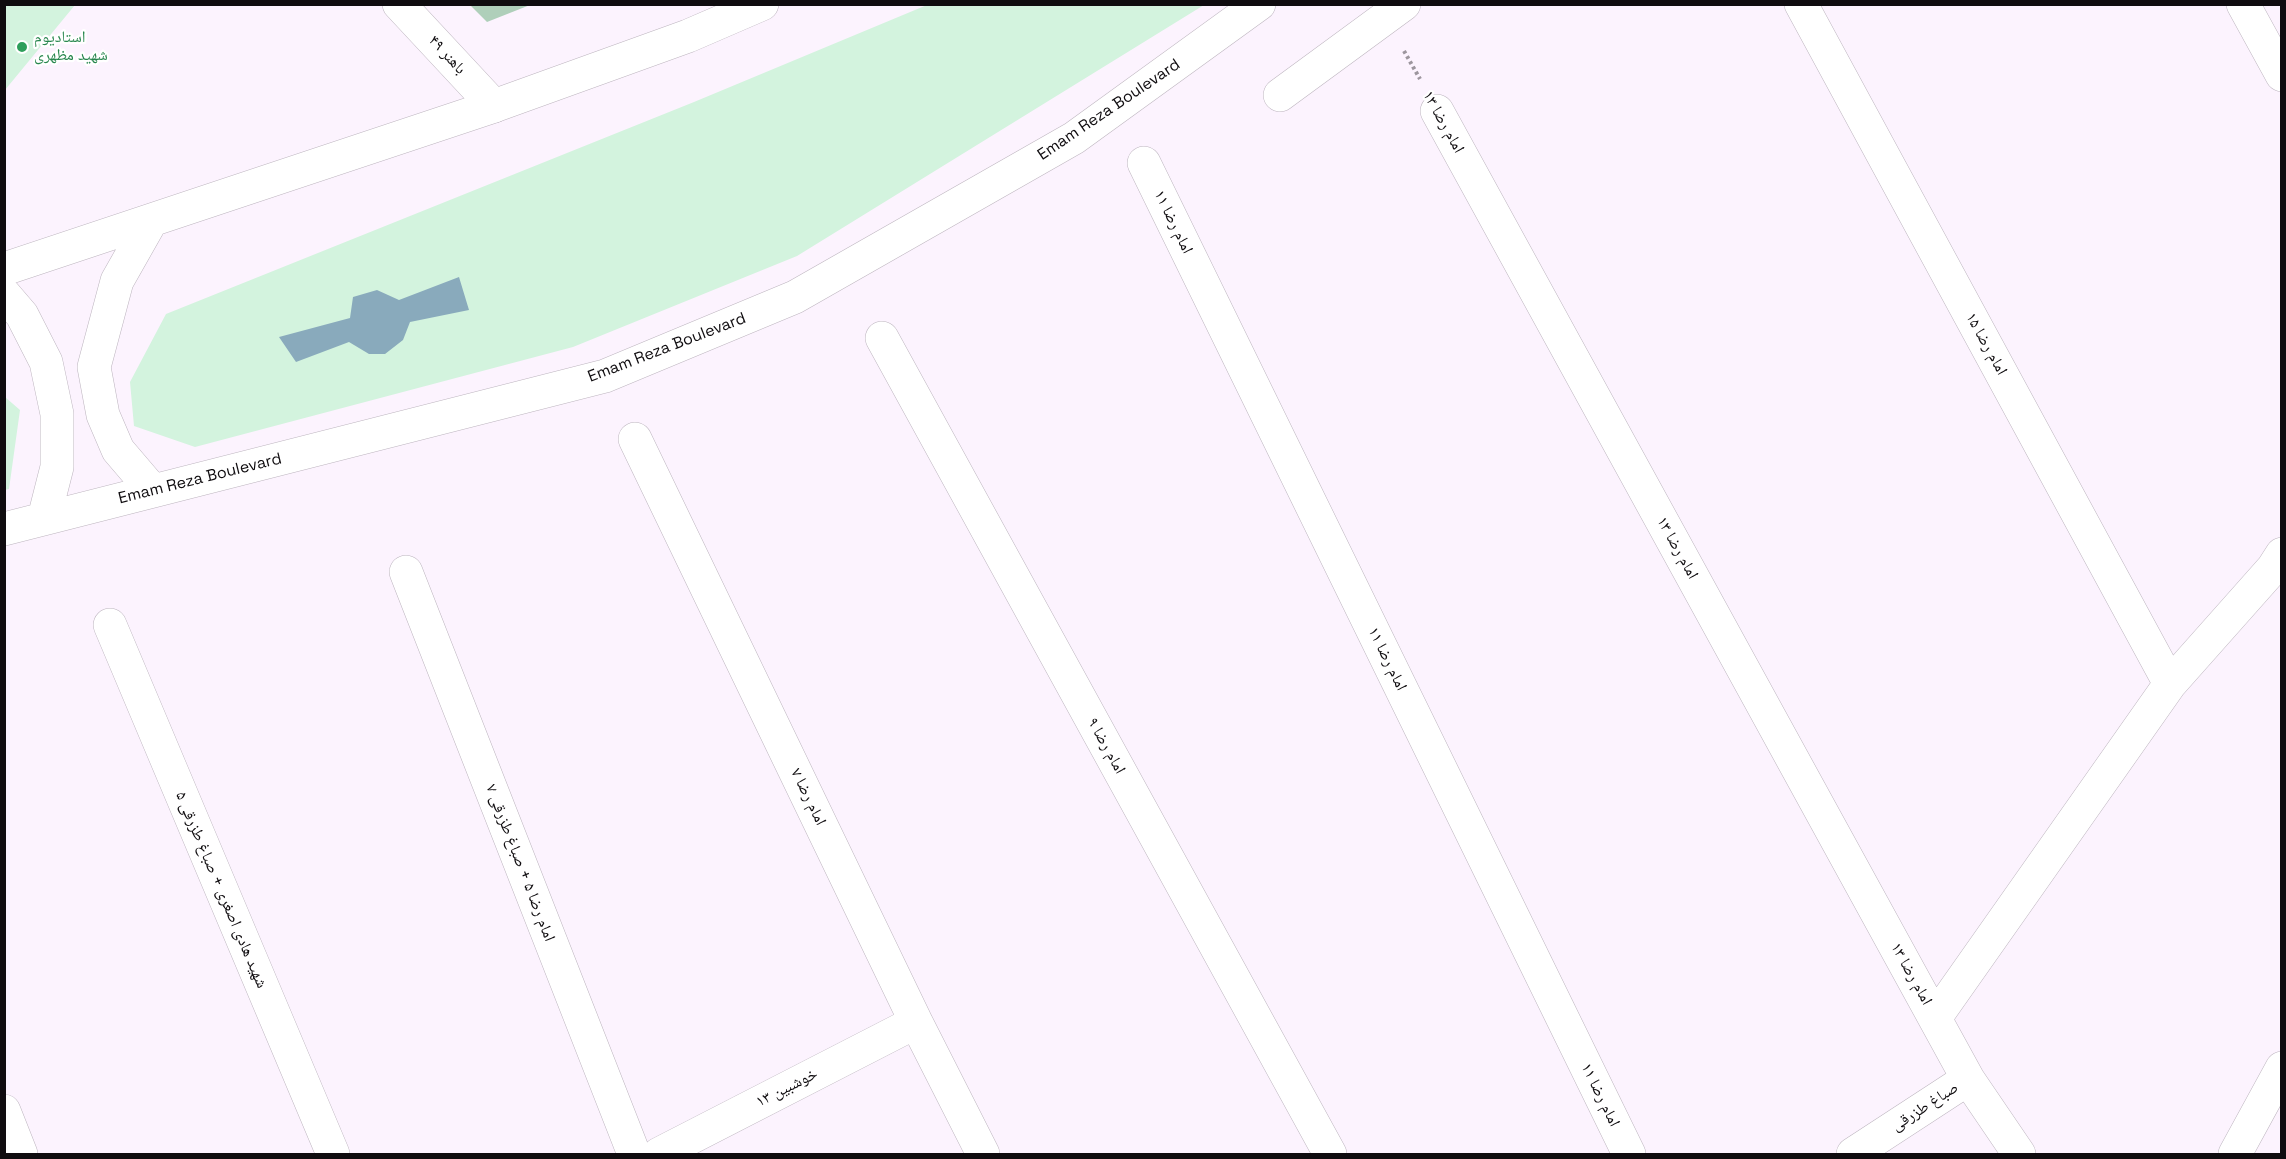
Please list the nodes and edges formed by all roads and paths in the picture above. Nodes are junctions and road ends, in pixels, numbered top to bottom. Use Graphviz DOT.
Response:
graph roads {
  1 [pos="399,4"];
  2 [pos="762,4"];
  3 [pos="1259,4"];
  4 [pos="1801,4"];
  5 [pos="2242,4"];
  6 [pos="1395,11"];
  7 [pos="2282,75"];
  8 [pos="1280,95"];
  9 [pos="494,106"];
  10 [pos="1437,111"];
  11 [pos="1144,163"];
  12 [pos="151,220"];
  13 [pos="4,269"];
  14 [pos="4,294"];
  15 [pos="882,338"];
  16 [pos="635,439"];
  17 [pos="153,491"];
  18 [pos="44,518"];
  19 [pos="4,529"];
  20 [pos="2279,565"];
  21 [pos="406,572"];
  22 [pos="110,625"];
  23 [pos="2170,684"];
  24 [pos="1935,1018"];
  25 [pos="916,1022"];
  26 [pos="1968,1079"];
  27 [pos="2279,1080"];
  28 [pos="4,1111"];
  29 [pos="21,1155"];
  30 [pos="333,1155"];
  31 [pos="634,1155"];
  32 [pos="659,1155"];
  33 [pos="982,1155"];
  34 [pos="1330,1155"];
  35 [pos="1629,1155"];
  36 [pos="1853,1155"];
  37 [pos="2019,1155"];
  38 [pos="2235,1155"];
  1 -- 9 [label="street, باهنر ۴۹"];
  2 -- 9 [label="street"];
  3 -- 17 [label="street, Emam Reza Boulevard"];
  4 -- 23 [label="street, امام رضا ۱۵"];
  5 -- 7 [label="street"];
  6 -- 8 [label="street"];
  6 -- 10 [label="path, امام رضا ۱۳"];
  9 -- 12 [label="street"];
  10 -- 24 [label="street, امام رضا ۱۳"];
  11 -- 35 [label="street, امام رضا ۱۱"];
  12 -- 13 [label="street"];
  12 -- 17 [label="street"];
  14 -- 18 [label="street"];
  15 -- 34 [label="street, امام رضا ۹"];
  16 -- 25 [label="street, امام رضا ۷"];
  17 -- 18 [label="street, Emam Reza Boulevard"];
  18 -- 19 [label="street, Emam Reza Boulevard"];
  20 -- 23 [label="street"];
  21 -- 31 [label="street, امام رضا ۵ + صباغ طزرقی ۷"];
  22 -- 30 [label="street, شهید هادی اصغری + صباغ طزرقی ۵"];
  23 -- 24 [label="street"];
  24 -- 26 [label="street, امام رضا ۱۳"];
  25 -- 32 [label="street, خوشبین ۱۳"];
  25 -- 33 [label="street, امام رضا ۷"];
  26 -- 36 [label="street, صباغ طزرقی"];
  26 -- 37 [label="street, امام رضا ۱۳"];
  27 -- 38 [label="street"];
  28 -- 29 [label="street"];
}
